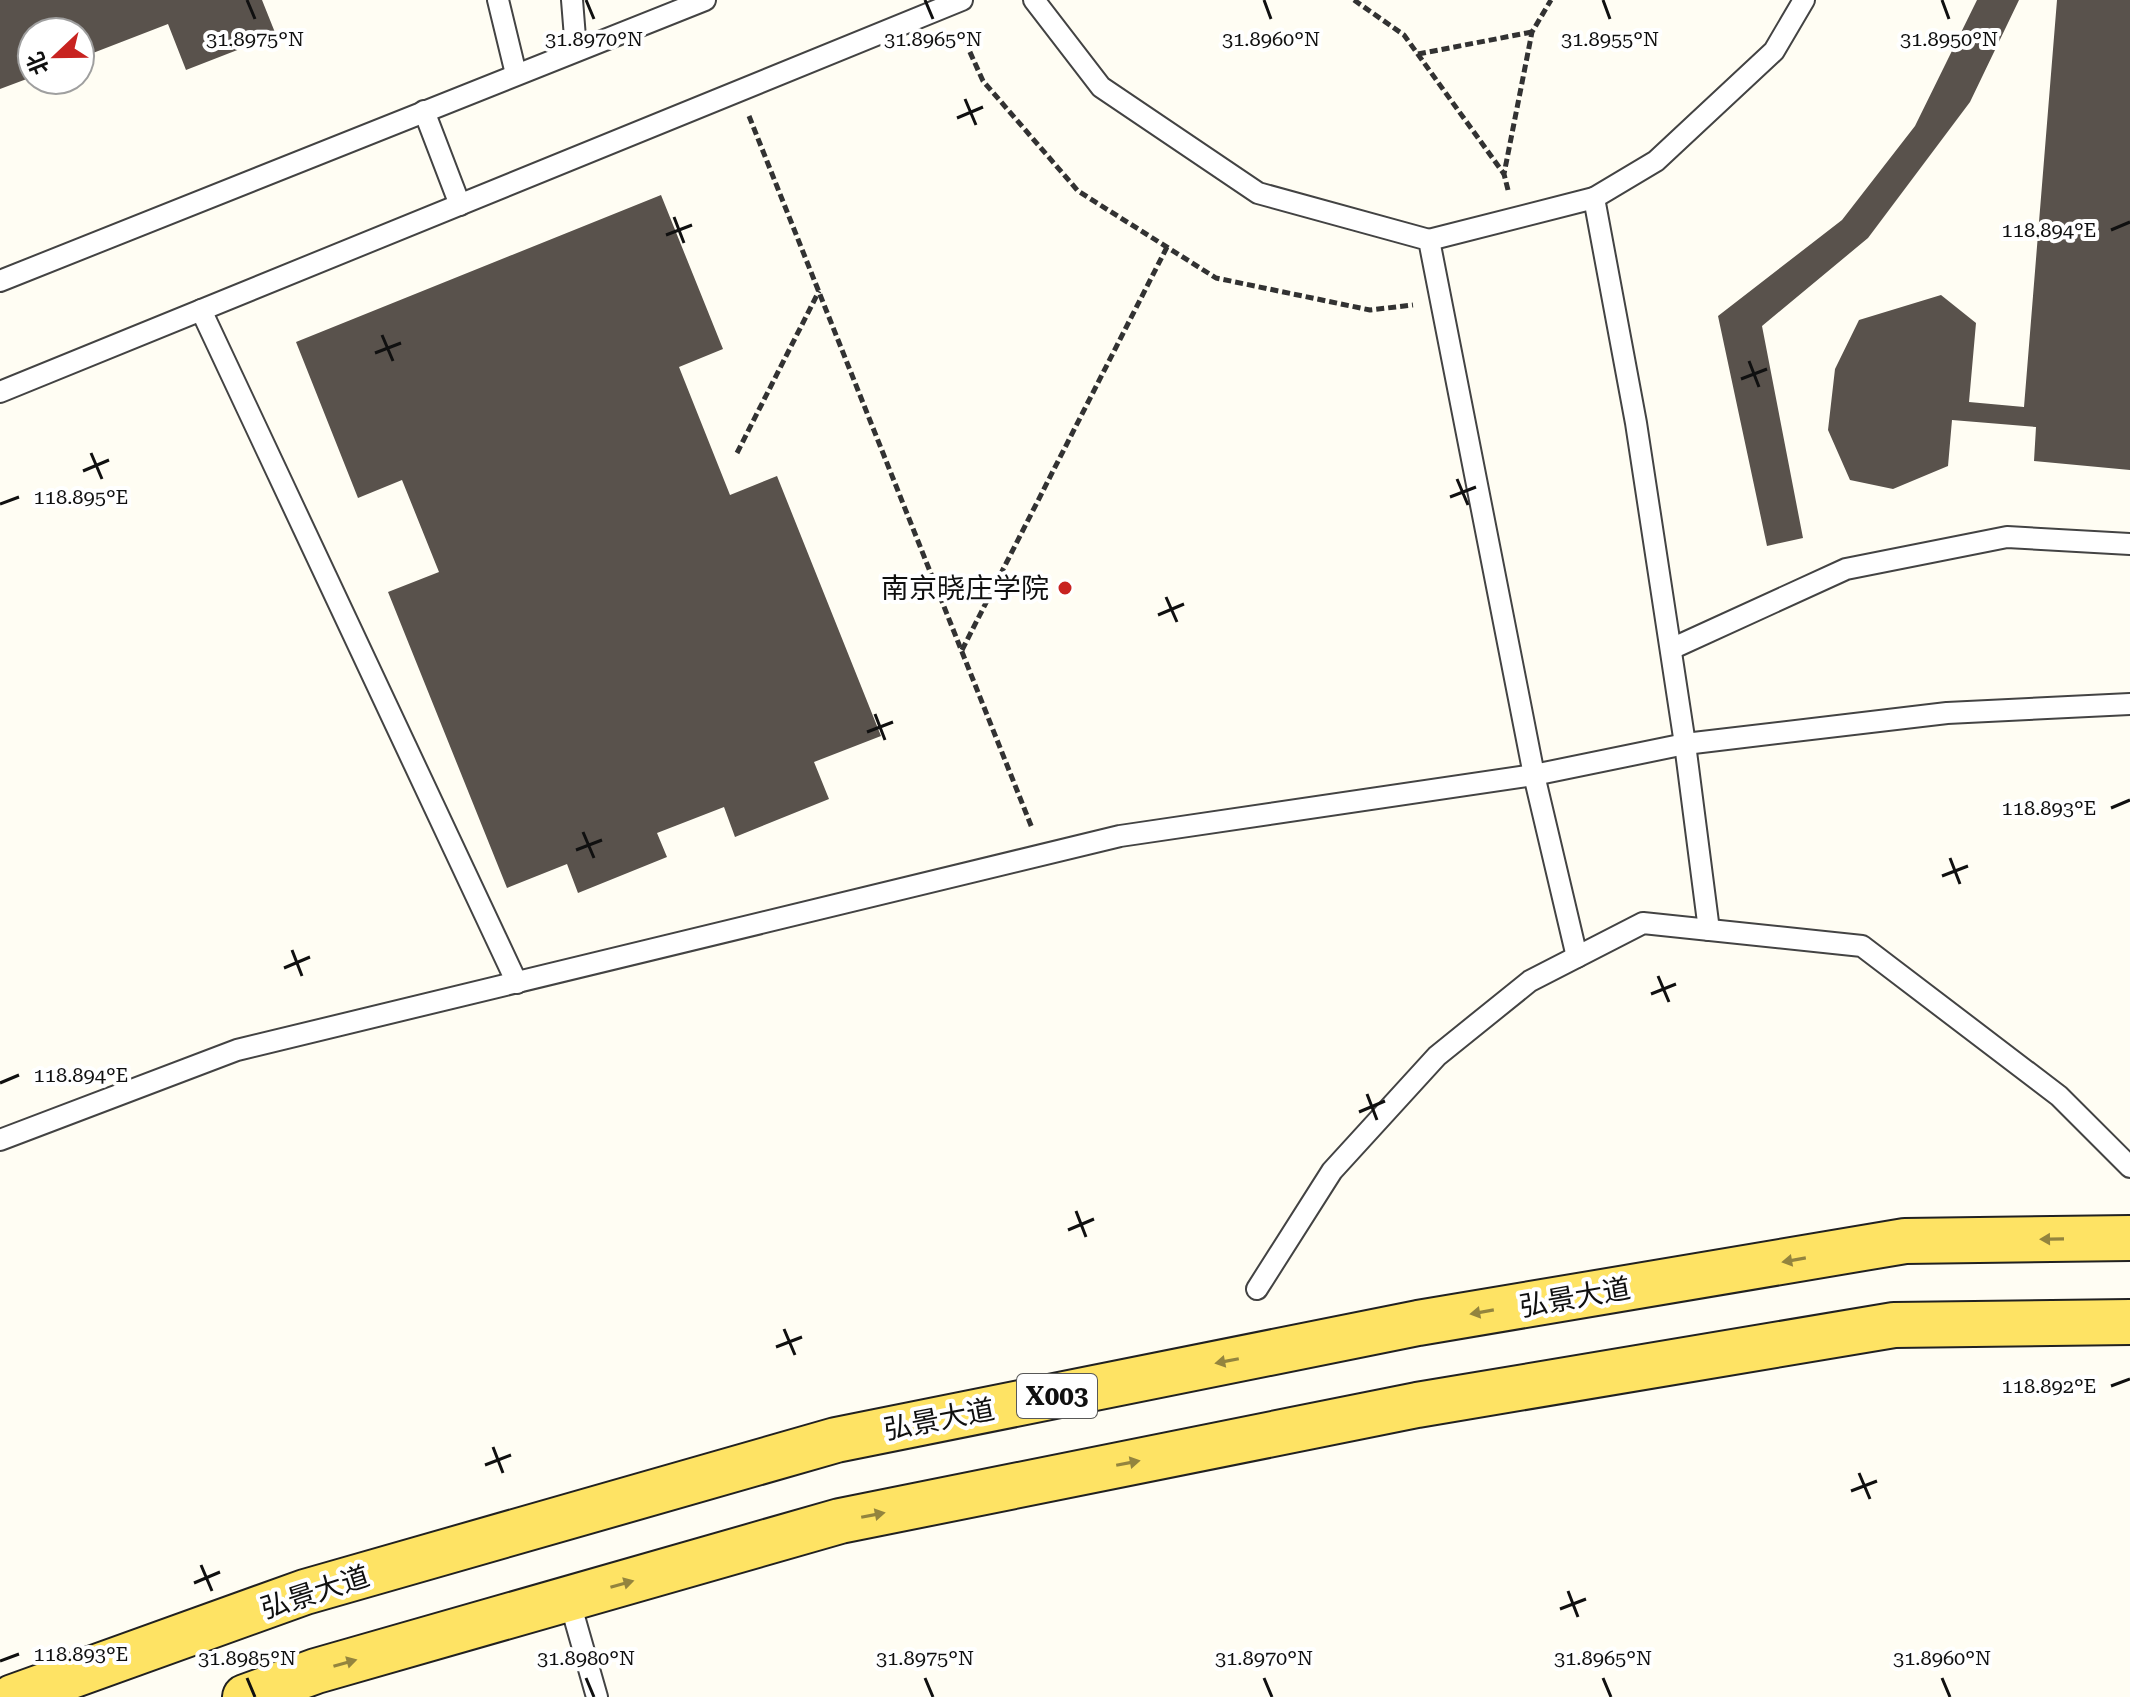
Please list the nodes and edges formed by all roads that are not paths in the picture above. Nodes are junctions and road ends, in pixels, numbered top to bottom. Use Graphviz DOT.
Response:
graph roads {
  1 [pos="498,0"];
  2 [pos="572,0"];
  3 [pos="705,0"];
  4 [pos="1034,0"];
  5 [pos="1804,0"];
  6 [pos="956,3"];
  7 [pos="576,50"];
  8 [pos="516,74"];
  9 [pos="424,111"];
  10 [pos="1594,198"];
  11 [pos="460,205"];
  12 [pos="1429,240"];
  13 [pos="0,281"];
  14 [pos="201,310"];
  15 [pos="0,392"];
  16 [pos="2130,544"];
  17 [pos="1671,649"];
  18 [pos="2130,704"];
  19 [pos="1685,744"];
  20 [pos="1534,775"];
  21 [pos="1709,930"];
  22 [pos="1577,957"];
  23 [pos="517,983"];
  24 [pos="0,1140"];
  25 [pos="2130,1167"];
  26 [pos="2130,1238"];
  27 [pos="1257,1289"];
  28 [pos="2130,1322"];
  29 [pos="569,1599"];
  30 [pos="13,1697"];
  31 [pos="245,1697"];
  32 [pos="597,1697"];
  1 -- 8 [label="lane"];
  2 -- 7 [label="lane"];
  3 -- 7 [label="lane"];
  4 -- 12 [label="lane"];
  5 -- 10 [label="lane"];
  6 -- 11 [label="lane"];
  7 -- 8 [label="lane"];
  8 -- 9 [label="lane"];
  9 -- 11 [label="lane"];
  9 -- 13 [label="lane"];
  10 -- 12 [label="lane"];
  10 -- 17 [label="lane"];
  11 -- 14 [label="lane"];
  12 -- 20 [label="lane"];
  14 -- 15 [label="lane"];
  14 -- 23 [label="lane"];
  16 -- 17 [label="lane"];
  17 -- 19 [label="lane"];
  18 -- 19 [label="lane"];
  19 -- 20 [label="lane"];
  19 -- 21 [label="lane"];
  20 -- 22 [label="lane"];
  20 -- 23 [label="lane"];
  21 -- 22 [label="lane"];
  21 -- 25 [label="lane"];
  22 -- 27 [label="lane"];
  23 -- 24 [label="lane"];
  26 -- 30 [label="main road, 弘景大道 / X003, one-way"];
  29 -- 28 [label="main road, one-way"];
  31 -- 29 [label="main road, one-way"];
  29 -- 32 [label="lane"];
}
